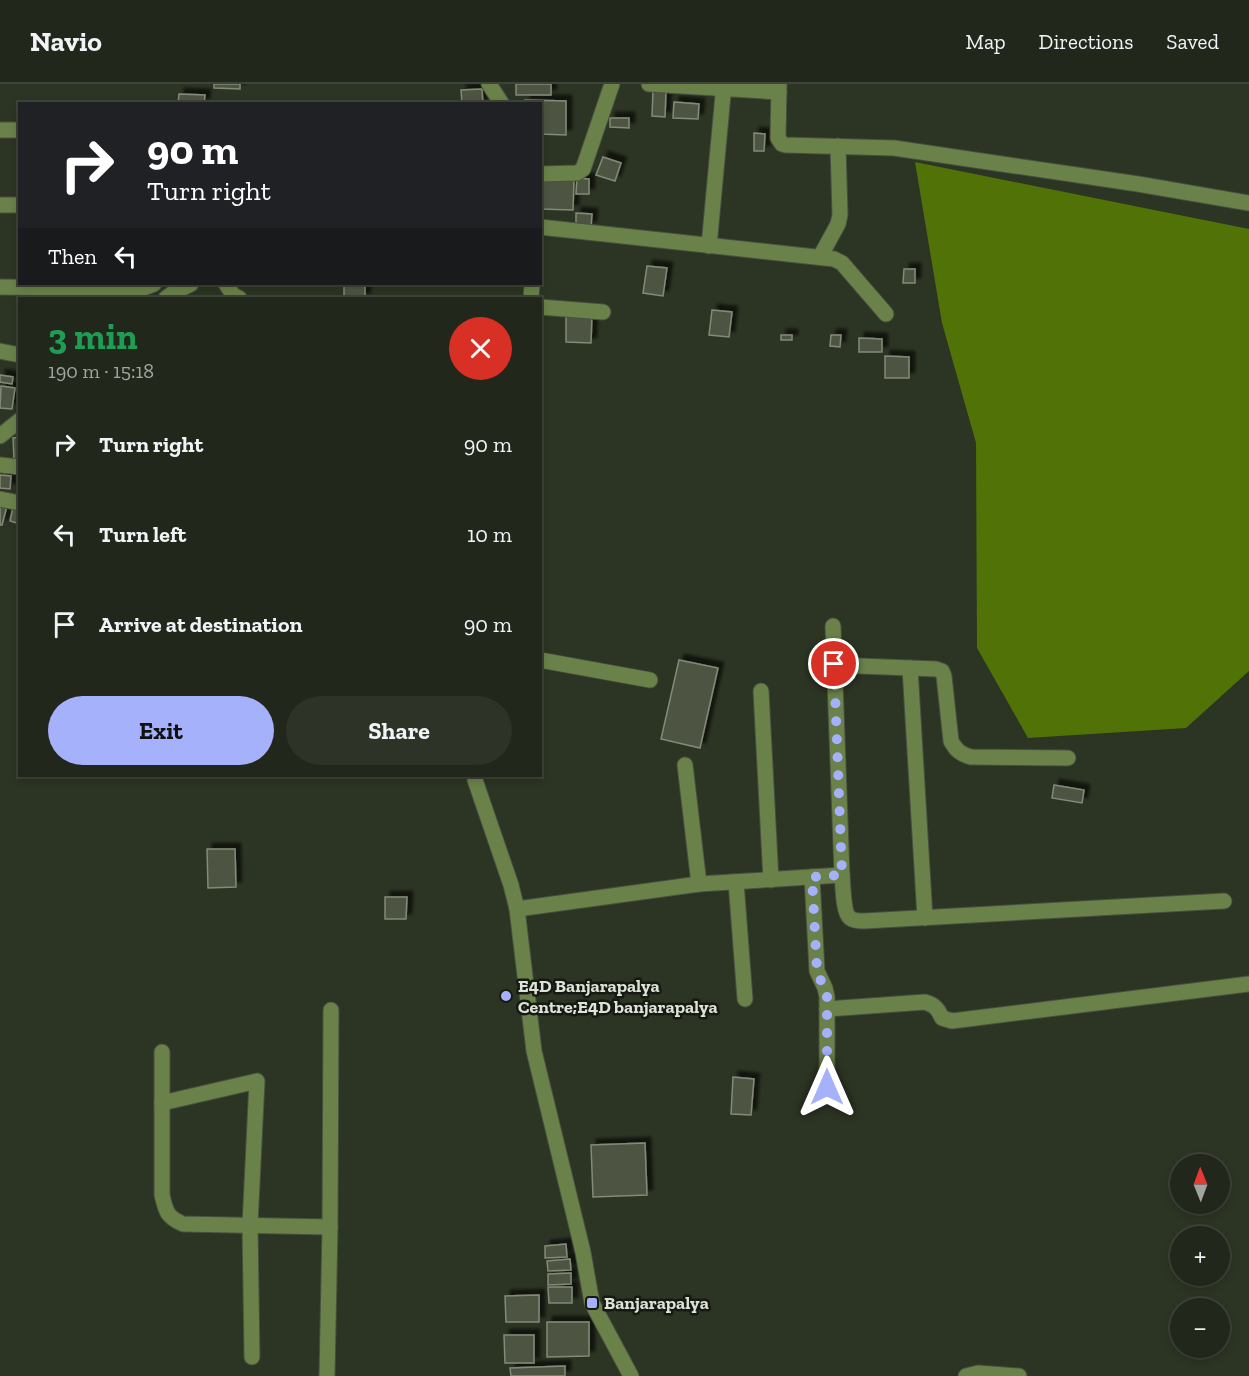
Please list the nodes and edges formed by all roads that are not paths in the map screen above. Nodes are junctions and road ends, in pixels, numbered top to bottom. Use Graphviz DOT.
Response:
graph roads {
  1 [pos="489,84"];
  2 [pos="612,84"];
  3 [pos="649,84"];
  4 [pos="724,86"];
  5 [pos="779,88"];
  6 [pos="501,102"];
  7 [pos="0,130"];
  8 [pos="18,130"];
  9 [pos="838,146"];
  10 [pos="542,174"];
  11 [pos="1249,203"];
  12 [pos="18,204"];
  13 [pos="0,205"];
  14 [pos="542,227"];
  15 [pos="709,246"];
  16 [pos="820,257"];
  17 [pos="151,285"];
  18 [pos="155,285"];
  19 [pos="188,285"];
  20 [pos="227,285"];
  21 [pos="0,287"];
  22 [pos="166,297"];
  23 [pos="168,297"];
  24 [pos="236,297"];
  25 [pos="542,307"];
  26 [pos="603,312"];
  27 [pos="886,314"];
  28 [pos="0,351"];
  29 [pos="18,355"];
  30 [pos="0,465"];
  31 [pos="18,467"];
  32 [pos="0,500"];
  33 [pos="18,503"];
  34 [pos="832,626"];
  35 [pos="542,660"];
  36 [pos="834,664"];
  37 [pos="910,668"];
  38 [pos="650,680"];
  39 [pos="761,691"];
  40 [pos="1068,758"];
  41 [pos="685,765"];
  42 [pos="476,777"];
  43 [pos="842,875"];
  44 [pos="812,877"];
  45 [pos="771,880"];
  46 [pos="736,882"];
  47 [pos="699,884"];
  48 [pos="1224,901"];
  49 [pos="517,909"];
  50 [pos="925,918"];
  51 [pos="1249,984"];
  52 [pos="746,999"];
  53 [pos="827,1009"];
  54 [pos="331,1010"];
  55 [pos="162,1052"];
  56 [pos="827,1087"];
  57 [pos="162,1103"];
  58 [pos="250,1225"];
  59 [pos="330,1227"];
  60 [pos="252,1357"];
  61 [pos="327,1376"];
  62 [pos="631,1376"];
  63 [pos="966,1376"];
  64 [pos="1019,1376"];
  1 -- 6 [label="street"];
  2 -- 10 [label="street"];
  3 -- 4 [label="street"];
  4 -- 5 [label="street"];
  4 -- 15 [label="street"];
  5 -- 9 [label="street"];
  7 -- 8 [label="street"];
  9 -- 11 [label="street"];
  9 -- 16 [label="street"];
  12 -- 13 [label="street"];
  14 -- 15 [label="street"];
  15 -- 16 [label="street"];
  16 -- 27 [label="street"];
  17 -- 21 [label="street"];
  18 -- 22 [label="street"];
  19 -- 23 [label="street"];
  20 -- 24 [label="street"];
  25 -- 26 [label="street"];
  28 -- 29 [label="street"];
  30 -- 31 [label="street"];
  32 -- 33 [label="street"];
  34 -- 36 [label="street"];
  35 -- 38 [label="street"];
  36 -- 37 [label="street"];
  36 -- 43 [label="street"];
  37 -- 40 [label="street"];
  37 -- 50 [label="street"];
  39 -- 45 [label="street"];
  41 -- 47 [label="street"];
  42 -- 49 [label="street"];
  43 -- 44 [label="street"];
  43 -- 50 [label="street"];
  44 -- 45 [label="street"];
  44 -- 53 [label="street"];
  45 -- 46 [label="street"];
  46 -- 47 [label="street"];
  46 -- 52 [label="street"];
  47 -- 49 [label="street"];
  48 -- 50 [label="street"];
  49 -- 62 [label="street"];
  51 -- 53 [label="street"];
  53 -- 56 [label="street"];
  54 -- 59 [label="street"];
  55 -- 57 [label="street"];
  57 -- 58 [label="street"];
  57 -- 58 [label="street"];
  58 -- 59 [label="street"];
  58 -- 60 [label="street"];
  59 -- 61 [label="street"];
  63 -- 64 [label="street"];
}
